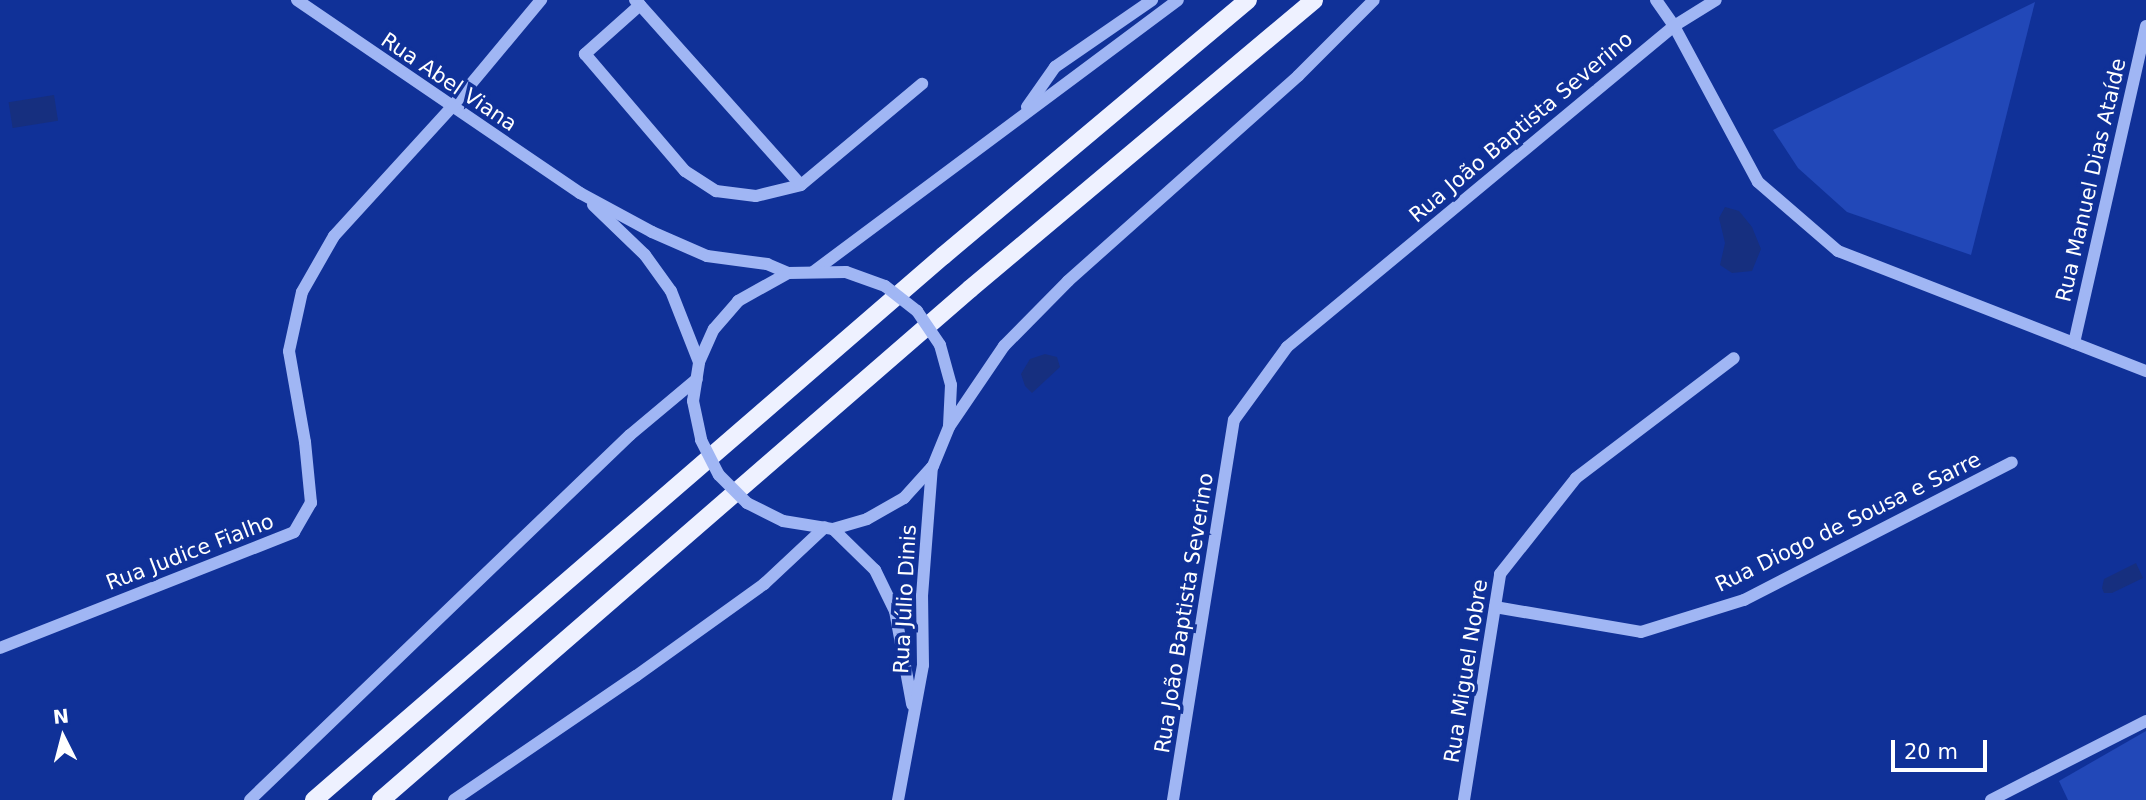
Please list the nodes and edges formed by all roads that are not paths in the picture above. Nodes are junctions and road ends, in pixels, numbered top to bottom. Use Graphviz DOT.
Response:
graph roads {
  1 [pos="297,0"];
  2 [pos="541,0"];
  3 [pos="1152,0"];
  4 [pos="1178,0"];
  5 [pos="1248,0"];
  6 [pos="1314,0"];
  7 [pos="1374,0"];
  8 [pos="1656,0"];
  9 [pos="1716,0"];
  10 [pos="637,3"];
  11 [pos="1674,26"];
  12 [pos="2146,26"];
  13 [pos="922,84"];
  14 [pos="451,108"];
  15 [pos="1021,116"];
  16 [pos="801,185"];
  17 [pos="580,193"];
  18 [pos="813,272"];
  19 [pos="788,273"];
  20 [pos="2074,343"];
  21 [pos="1734,358"];
  22 [pos="699,362"];
  23 [pos="2146,371"];
  24 [pos="697,379"];
  25 [pos="949,427"];
  26 [pos="2012,462"];
  27 [pos="933,466"];
  28 [pos="829,528"];
  29 [pos="1495,607"];
  30 [pos="0,648"];
  31 [pos="2146,721"];
  32 [pos="910,732"];
  33 [pos="250,800"];
  34 [pos="314,800"];
  35 [pos="381,800"];
  36 [pos="454,800"];
  37 [pos="898,800"];
  38 [pos="1173,800"];
  39 [pos="1464,800"];
  40 [pos="1991,800"];
  1 -- 14 [label="street, Rua Abel Viana"];
  2 -- 14 [label="street, Rua Judice Fialho"];
  3 -- 15 [label="street"];
  4 -- 15 [label="street"];
  5 -- 34 [label="main road"];
  6 -- 35 [label="main road"];
  7 -- 25 [label="street"];
  8 -- 11 [label="street"];
  9 -- 11 [label="street, Rua João Baptista Severino"];
  10 -- 16 [label="street"];
  10 -- 16 [label="street"];
  11 -- 20 [label="street"];
  11 -- 38 [label="street, Rua João Baptista Severino"];
  12 -- 20 [label="street, Rua Manuel Dias Ataíde"];
  13 -- 16 [label="street"];
  14 -- 17 [label="street, Rua Abel Viana"];
  14 -- 30 [label="street, Rua Judice Fialho"];
  15 -- 18 [label="street"];
  17 -- 19 [label="street, Rua Abel Viana"];
  17 -- 22 [label="street, Rua Abel Viana"];
  18 -- 19 [label="street"];
  18 -- 25 [label="street, bridge"];
  19 -- 22 [label="street"];
  20 -- 23 [label="street"];
  21 -- 29 [label="street, Rua Miguel Nobre"];
  22 -- 24 [label="street"];
  24 -- 28 [label="street, bridge"];
  24 -- 33 [label="street"];
  25 -- 27 [label="street"];
  26 -- 29 [label="street, Rua Diogo de Sousa e Sarre"];
  27 -- 28 [label="street"];
  27 -- 32 [label="street, Rua Júlio Dinis"];
  28 -- 32 [label="street, Rua Júlio Dinis"];
  28 -- 36 [label="street"];
  29 -- 39 [label="street, Rua Miguel Nobre"];
  31 -- 40 [label="street"];
  32 -- 37 [label="street, Rua Júlio Dinis"];
}
